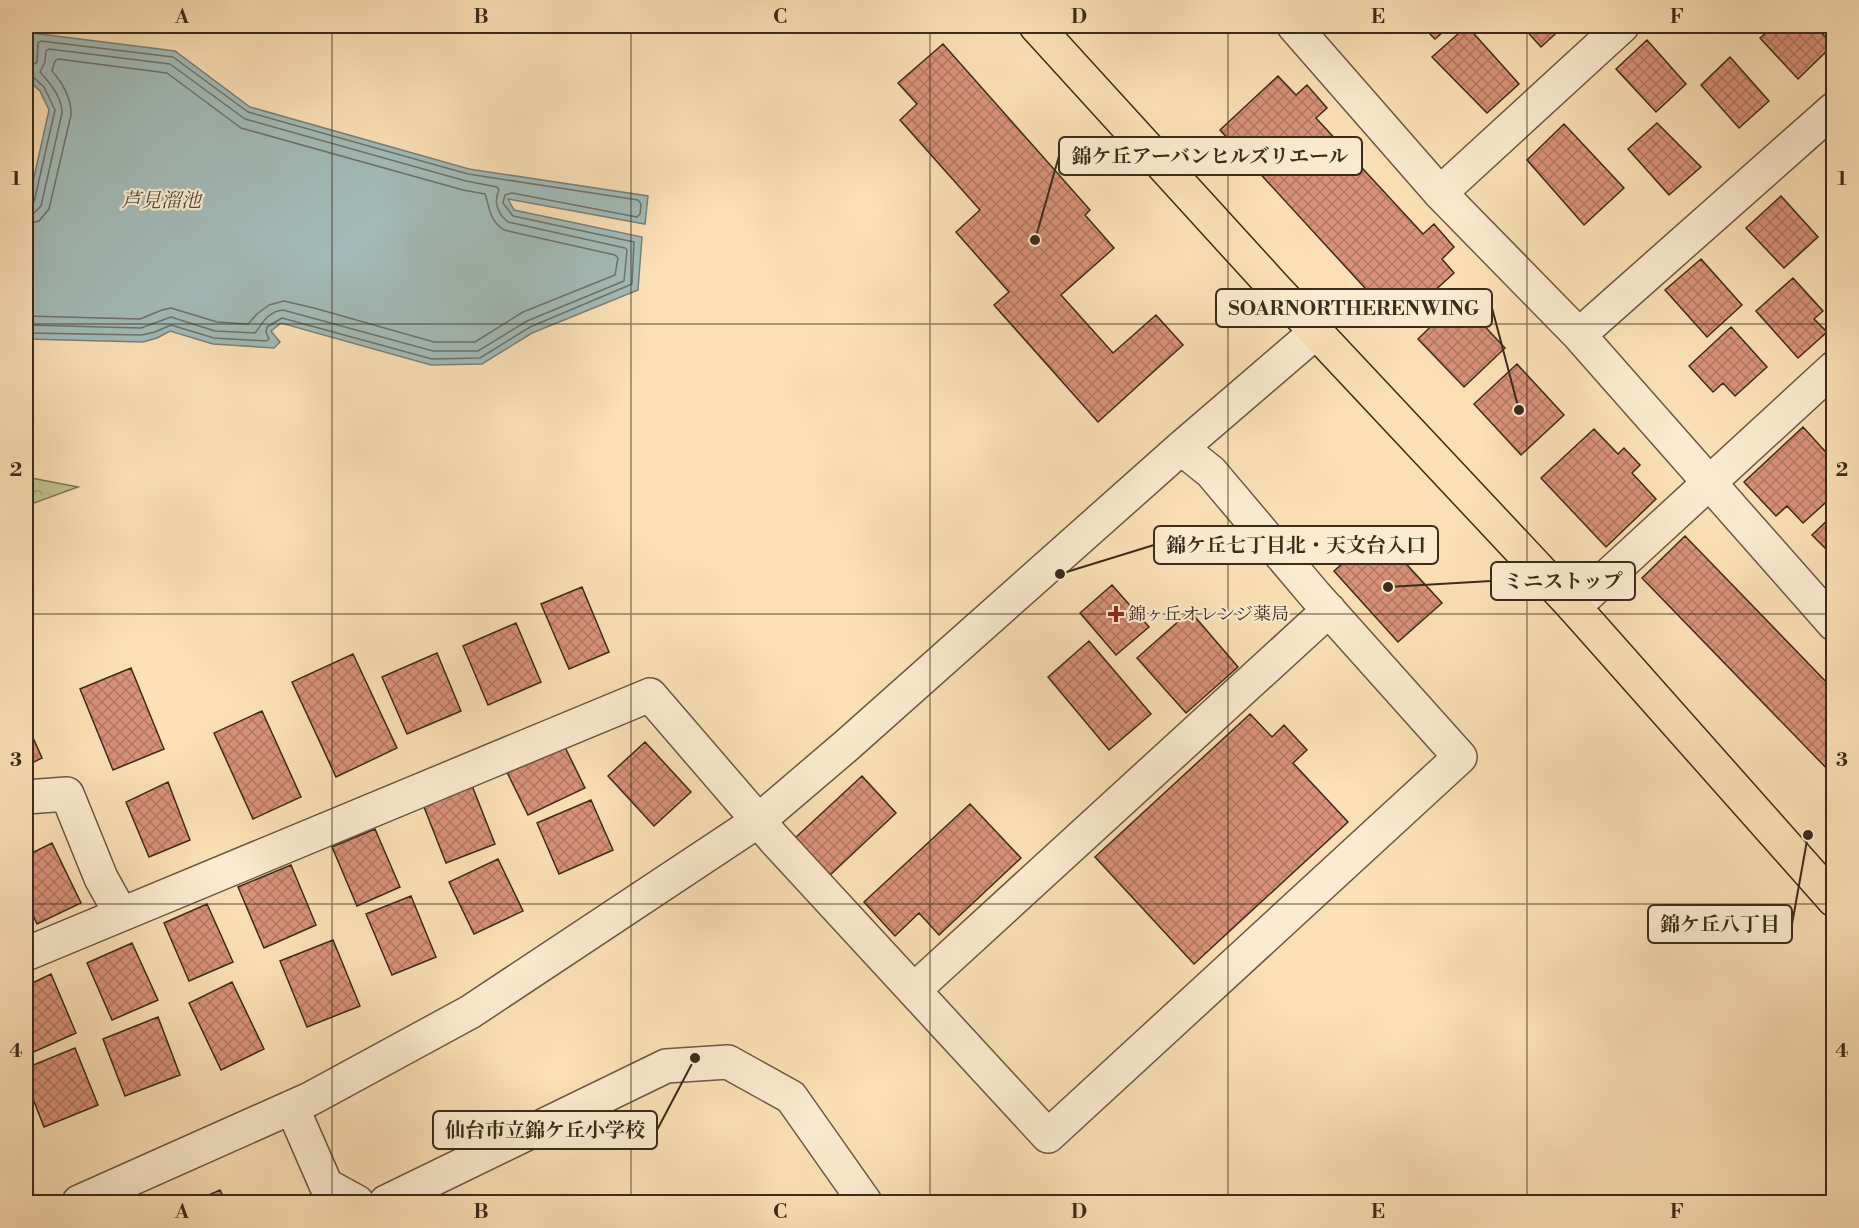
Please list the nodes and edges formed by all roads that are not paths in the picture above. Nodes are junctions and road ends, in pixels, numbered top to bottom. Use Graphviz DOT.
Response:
graph roads {
  1 [pos="1036,26"];
  2 [pos="1622,26"];
  3 [pos="1305,30"];
  4 [pos="1833,109"];
  5 [pos="1440,193"];
  6 [pos="1317,332"];
  7 [pos="1579,335"];
  8 [pos="1833,368"];
  9 [pos="1181,448"];
  10 [pos="1710,482"];
  11 [pos="1574,607"];
  12 [pos="1329,610"];
  13 [pos="1833,624"];
  14 [pos="26,797"];
  15 [pos="758,821"];
  16 [pos="1833,900"];
  17 [pos="121,914"];
  18 [pos="26,954"];
  19 [pos="914,990"];
  20 [pos="292,1107"];
  21 [pos="95,1199"];
  22 [pos="357,1203"];
  23 [pos="386,1203"];
  24 [pos="865,1203"];
  1 -- 6 [label="main road"];
  2 -- 5 [label="street"];
  3 -- 5 [label="street"];
  4 -- 7 [label="street"];
  5 -- 7 [label="street"];
  6 -- 9 [label="street"];
  6 -- 11 [label="main road"];
  7 -- 10 [label="street"];
  8 -- 10 [label="street"];
  9 -- 12 [label="street"];
  9 -- 15 [label="street"];
  10 -- 11 [label="street"];
  10 -- 13 [label="street"];
  11 -- 16 [label="main road"];
  12 -- 19 [label="street"];
  12 -- 19 [label="street"];
  14 -- 17 [label="street"];
  15 -- 17 [label="street"];
  15 -- 19 [label="street"];
  15 -- 20 [label="street"];
  17 -- 18 [label="street"];
  20 -- 21 [label="street"];
  20 -- 22 [label="street"];
  23 -- 24 [label="street"];
}
